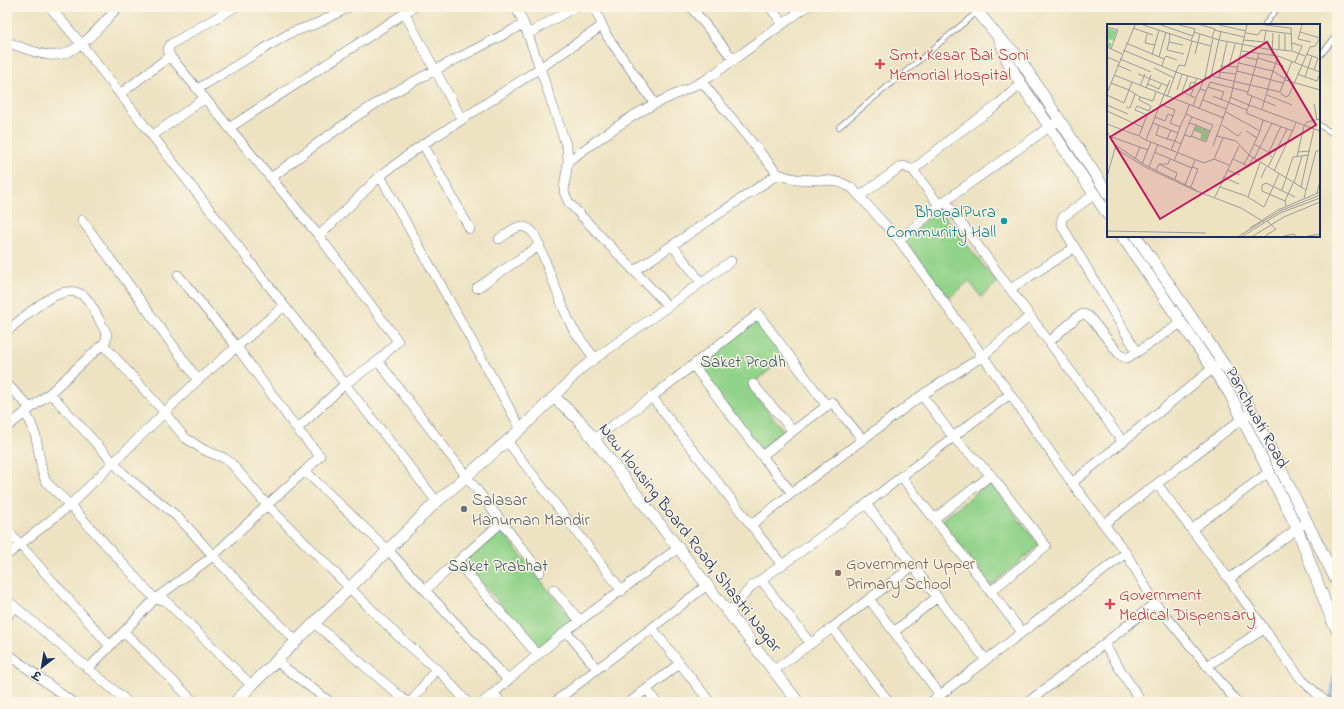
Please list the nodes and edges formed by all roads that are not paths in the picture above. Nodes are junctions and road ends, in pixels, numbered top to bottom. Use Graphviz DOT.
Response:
graph roads {
  1 [pos="50,7"];
  2 [pos="118,7"];
  3 [pos="235,7"];
  4 [pos="348,7"];
  5 [pos="414,7"];
  6 [pos="516,7"];
  7 [pos="575,7"];
  8 [pos="594,7"];
  9 [pos="691,7"];
  10 [pos="770,7"];
  11 [pos="806,7"];
  12 [pos="1278,7"];
  13 [pos="976,9"];
  14 [pos="405,14"];
  15 [pos="524,24"];
  16 [pos="783,24"];
  17 [pos="1265,24"];
  18 [pos="602,26"];
  19 [pos="528,34"];
  20 [pos="1337,35"];
  21 [pos="1000,39"];
  22 [pos="7,42"];
  23 [pos="82,45"];
  24 [pos="170,56"];
  25 [pos="1320,56"];
  26 [pos="734,60"];
  27 [pos="540,68"];
  28 [pos="434,71"];
  29 [pos="702,82"];
  30 [pos="1021,84"];
  31 [pos="197,89"];
  32 [pos="120,94"];
  33 [pos="205,98"];
  34 [pos="655,104"];
  35 [pos="462,120"];
  36 [pos="1059,120"];
  37 [pos="1320,126"];
  38 [pos="839,127"];
  39 [pos="1049,127"];
  40 [pos="229,128"];
  41 [pos="152,136"];
  42 [pos="1337,136"];
  43 [pos="423,144"];
  44 [pos="568,161"];
  45 [pos="913,170"];
  46 [pos="778,174"];
  47 [pos="380,176"];
  48 [pos="271,178"];
  49 [pos="1107,192"];
  50 [pos="1095,194"];
  51 [pos="860,196"];
  52 [pos="942,203"];
  53 [pos="1107,212"];
  54 [pos="82,220"];
  55 [pos="470,229"];
  56 [pos="319,236"];
  57 [pos="1123,237"];
  58 [pos="1137,237"];
  59 [pos="499,239"];
  60 [pos="899,240"];
  61 [pos="540,245"];
  62 [pos="672,245"];
  63 [pos="1074,248"];
  64 [pos="731,261"];
  65 [pos="634,271"];
  66 [pos="178,275"];
  67 [pos="701,282"];
  68 [pos="476,288"];
  69 [pos="1010,289"];
  70 [pos="284,306"];
  71 [pos="668,306"];
  72 [pos="1030,316"];
  73 [pos="1181,323"];
  74 [pos="7,331"];
  75 [pos="1049,342"];
  76 [pos="103,344"];
  77 [pos="237,347"];
  78 [pos="1136,352"];
  79 [pos="983,356"];
  80 [pos="595,359"];
  81 [pos="378,361"];
  82 [pos="1223,364"];
  83 [pos="693,365"];
  84 [pos="1212,369"];
  85 [pos="198,380"];
  86 [pos="7,384"];
  87 [pos="345,384"];
  88 [pos="753,384"];
  89 [pos="50,393"];
  90 [pos="1010,394"];
  91 [pos="922,395"];
  92 [pos="554,397"];
  93 [pos="652,397"];
  94 [pos="827,406"];
  95 [pos="28,410"];
  96 [pos="164,413"];
  97 [pos="1247,415"];
  98 [pos="7,427"];
  99 [pos="297,428"];
  100 [pos="521,429"];
  101 [pos="793,432"];
  102 [pos="953,436"];
  103 [pos="594,439"];
  104 [pos="863,440"];
  105 [pos="507,441"];
  106 [pos="1123,442"];
  107 [pos="762,456"];
  108 [pos="113,463"];
  109 [pos="305,470"];
  110 [pos="1269,472"];
  111 [pos="991,475"];
  112 [pos="467,476"];
  113 [pos="901,476"];
  114 [pos="1072,483"];
  115 [pos="1157,484"];
  116 [pos="792,493"];
  117 [pos="437,502"];
  118 [pos="70,504"];
  119 [pos="866,504"];
  120 [pos="267,505"];
  121 [pos="934,519"];
  122 [pos="502,522"];
  123 [pos="1104,524"];
  124 [pos="751,525"];
  125 [pos="1302,526"];
  126 [pos="1192,529"];
  127 [pos="7,530"];
  128 [pos="20,544"];
  129 [pos="678,548"];
  130 [pos="388,550"];
  131 [pos="1126,553"];
  132 [pos="7,555"];
  133 [pos="213,556"];
  134 [pos="458,562"];
  135 [pos="782,565"];
  136 [pos="912,566"];
  137 [pos="540,572"];
  138 [pos="1229,579"];
  139 [pos="761,580"];
  140 [pos="1337,582"];
  141 [pos="707,585"];
  142 [pos="350,588"];
  143 [pos="553,589"];
  144 [pos="425,590"];
  145 [pos="622,590"];
  146 [pos="990,592"];
  147 [pos="937,597"];
  148 [pos="155,599"];
  149 [pos="869,599"];
  150 [pos="10,603"];
  151 [pos="1155,603"];
  152 [pos="728,613"];
  153 [pos="7,617"];
  154 [pos="580,621"];
  155 [pos="314,624"];
  156 [pos="652,628"];
  157 [pos="832,628"];
  158 [pos="1264,629"];
  159 [pos="1337,630"];
  160 [pos="566,631"];
  161 [pos="124,632"];
  162 [pos="894,632"];
  163 [pos="1022,632"];
  164 [pos="296,641"];
  165 [pos="811,644"];
  166 [pos="1104,644"];
  167 [pos="110,646"];
  168 [pos="7,653"];
  169 [pos="538,655"];
  170 [pos="986,660"];
  171 [pos="276,661"];
  172 [pos="679,664"];
  173 [pos="1207,666"];
  174 [pos="88,669"];
  175 [pos="436,669"];
  176 [pos="597,669"];
  177 [pos="773,671"];
  178 [pos="508,680"];
  179 [pos="251,686"];
  180 [pos="647,689"];
  181 [pos="494,694"];
  182 [pos="940,695"];
  183 [pos="1323,700"];
  184 [pos="327,701"];
  185 [pos="72,702"];
  186 [pos="128,702"];
  187 [pos="194,702"];
  188 [pos="235,702"];
  189 [pos="407,702"];
  190 [pos="411,702"];
  191 [pos="467,702"];
  192 [pos="483,702"];
  193 [pos="500,702"];
  194 [pos="555,702"];
  195 [pos="630,702"];
  196 [pos="656,702"];
  197 [pos="710,702"];
  198 [pos="798,702"];
  199 [pos="889,702"];
  200 [pos="931,702"];
  201 [pos="1028,702"];
  202 [pos="1141,702"];
  203 [pos="1238,702"];
  1 -- 23 [label="street"];
  2 -- 23 [label="street"];
  3 -- 24 [label="street"];
  4 -- 31 [label="street"];
  5 -- 14 [label="street"];
  6 -- 15 [label="street"];
  7 -- 19 [label="street"];
  8 -- 18 [label="street"];
  9 -- 26 [label="street"];
  10 -- 16 [label="street"];
  11 -- 16 [label="street"];
  12 -- 17 [label="lane"];
  13 -- 21 [label="street"];
  13 -- 38 [label="lane"];
  14 -- 28 [label="street"];
  14 -- 40 [label="street"];
  15 -- 19 [label="street"];
  15 -- 28 [label="street"];
  16 -- 26 [label="street"];
  18 -- 27 [label="street"];
  18 -- 34 [label="street"];
  19 -- 27 [label="street"];
  20 -- 25 [label="lane"];
  21 -- 30 [label="street"];
  21 -- 36 [label="street"];
  22 -- 23 [label="street"];
  23 -- 32 [label="street"];
  24 -- 31 [label="street"];
  24 -- 32 [label="street"];
  26 -- 29 [label="street"];
  27 -- 35 [label="street"];
  27 -- 44 [label="street"];
  28 -- 35 [label="street"];
  28 -- 48 [label="street"];
  29 -- 34 [label="street"];
  29 -- 46 [label="street"];
  30 -- 39 [label="street"];
  30 -- 45 [label="street"];
  31 -- 33 [label="street"];
  32 -- 41 [label="street"];
  33 -- 40 [label="street"];
  33 -- 41 [label="street"];
  34 -- 44 [label="street"];
  35 -- 43 [label="street"];
  36 -- 39 [label="street"];
  36 -- 49 [label="street"];
  37 -- 42 [label="lane"];
  39 -- 50 [label="street"];
  39 -- 52 [label="street"];
  40 -- 48 [label="street"];
  41 -- 70 [label="street"];
  43 -- 47 [label="street"];
  43 -- 55 [label="street"];
  44 -- 65 [label="street"];
  45 -- 51 [label="street"];
  45 -- 52 [label="street"];
  46 -- 51 [label="street"];
  46 -- 62 [label="street"];
  47 -- 56 [label="street"];
  47 -- 100 [label="street"];
  48 -- 56 [label="street"];
  50 -- 53 [label="street"];
  50 -- 63 [label="street"];
  51 -- 60 [label="street"];
  52 -- 60 [label="street"];
  52 -- 69 [label="street"];
  54 -- 85 [label="street"];
  56 -- 81 [label="street"];
  57 -- 73 [label="street, Panchwati Road"];
  58 -- 82 [label="street, Panchwati Road"];
  59 -- 61 [label="street"];
  60 -- 79 [label="street"];
  61 -- 68 [label="street"];
  61 -- 80 [label="street"];
  62 -- 65 [label="street"];
  62 -- 67 [label="street"];
  63 -- 69 [label="street"];
  63 -- 78 [label="street"];
  64 -- 67 [label="street"];
  65 -- 71 [label="street"];
  66 -- 77 [label="street"];
  67 -- 71 [label="street"];
  69 -- 72 [label="street"];
  70 -- 77 [label="street"];
  70 -- 87 [label="street"];
  71 -- 80 [label="street"];
  72 -- 75 [label="street"];
  72 -- 79 [label="street"];
  73 -- 78 [label="street"];
  73 -- 84 [label="street, Panchwati Road"];
  74 -- 76 [label="street"];
  75 -- 78 [label="street"];
  75 -- 106 [label="street"];
  76 -- 89 [label="street"];
  76 -- 96 [label="street"];
  77 -- 85 [label="street"];
  77 -- 99 [label="street"];
  79 -- 90 [label="street"];
  79 -- 91 [label="street"];
  80 -- 92 [label="street"];
  81 -- 87 [label="street"];
  81 -- 112 [label="street"];
  82 -- 84 [label="street"];
  82 -- 97 [label="street, Panchwati Road"];
  83 -- 93 [label="street"];
  83 -- 94 [label="street"];
  83 -- 107 [label="street"];
  84 -- 97 [label="street, Panchwati Road"];
  84 -- 106 [label="street"];
  85 -- 96 [label="street"];
  86 -- 95 [label="street"];
  87 -- 99 [label="street"];
  87 -- 117 [label="street"];
  88 -- 101 [label="street"];
  89 -- 95 [label="street"];
  89 -- 108 [label="street"];
  90 -- 102 [label="street"];
  90 -- 114 [label="street"];
  91 -- 102 [label="street"];
  91 -- 104 [label="street"];
  92 -- 100 [label="street"];
  92 -- 103 [label="street, New Housing Board Road, Shastri Nagar"];
  93 -- 103 [label="street"];
  93 -- 124 [label="street"];
  94 -- 101 [label="street"];
  94 -- 104 [label="street"];
  95 -- 98 [label="street"];
  95 -- 118 [label="street"];
  96 -- 108 [label="street"];
  96 -- 120 [label="street"];
  97 -- 110 [label="street, Panchwati Road"];
  97 -- 115 [label="street"];
  97 -- 125 [label="street, Panchwati Road"];
  99 -- 109 [label="street"];
  100 -- 105 [label="street"];
  101 -- 107 [label="street"];
  102 -- 111 [label="street"];
  102 -- 113 [label="street"];
  103 -- 129 [label="street, New Housing Board Road, Shastri Nagar"];
  104 -- 116 [label="street"];
  105 -- 112 [label="street"];
  105 -- 145 [label="street"];
  106 -- 114 [label="street"];
  107 -- 116 [label="street"];
  108 -- 118 [label="street"];
  108 -- 133 [label="street"];
  109 -- 120 [label="street"];
  109 -- 130 [label="street"];
  110 -- 125 [label="street, Panchwati Road"];
  110 -- 126 [label="street"];
  111 -- 121 [label="street"];
  111 -- 146 [label="street"];
  112 -- 117 [label="street"];
  112 -- 122 [label="street"];
  113 -- 119 [label="street"];
  113 -- 121 [label="street"];
  114 -- 123 [label="street"];
  115 -- 123 [label="street"];
  115 -- 126 [label="street"];
  116 -- 124 [label="street"];
  117 -- 130 [label="street"];
  118 -- 128 [label="street"];
  118 -- 148 [label="street"];
  119 -- 135 [label="street"];
  119 -- 136 [label="street"];
  120 -- 133 [label="street"];
  120 -- 142 [label="street"];
  121 -- 146 [label="street"];
  122 -- 134 [label="street"];
  122 -- 137 [label="street"];
  123 -- 131 [label="street"];
  124 -- 135 [label="street"];
  125 -- 138 [label="street"];
  125 -- 140 [label="street, Panchwati Road"];
  125 -- 159 [label="street, Panchwati Road"];
  126 -- 138 [label="street"];
  127 -- 128 [label="street"];
  128 -- 132 [label="street"];
  128 -- 167 [label="street"];
  129 -- 141 [label="street, New Housing Board Road, Shastri Nagar"];
  129 -- 145 [label="street"];
  130 -- 142 [label="street"];
  130 -- 144 [label="street"];
  131 -- 151 [label="street"];
  131 -- 163 [label="street"];
  133 -- 148 [label="street"];
  133 -- 164 [label="street"];
  134 -- 144 [label="street"];
  134 -- 169 [label="street"];
  135 -- 139 [label="street"];
  136 -- 147 [label="street"];
  136 -- 149 [label="street"];
  138 -- 158 [label="street"];
  139 -- 152 [label="street"];
  139 -- 165 [label="street"];
  141 -- 152 [label="street, New Housing Board Road, Shastri Nagar"];
  141 -- 156 [label="street"];
  142 -- 155 [label="street"];
  142 -- 175 [label="street"];
  143 -- 154 [label="street"];
  144 -- 178 [label="street"];
  145 -- 154 [label="street"];
  146 -- 163 [label="street"];
  147 -- 162 [label="street"];
  147 -- 170 [label="street"];
  148 -- 161 [label="street"];
  148 -- 179 [label="street"];
  149 -- 157 [label="street"];
  149 -- 162 [label="street"];
  150 -- 153 [label="street"];
  150 -- 174 [label="street"];
  151 -- 166 [label="street"];
  151 -- 173 [label="street"];
  152 -- 177 [label="street, New Housing Board Road, Shastri Nagar"];
  154 -- 160 [label="street"];
  155 -- 164 [label="street"];
  155 -- 189 [label="street"];
  156 -- 172 [label="street"];
  156 -- 176 [label="street"];
  157 -- 165 [label="street"];
  157 -- 199 [label="street"];
  158 -- 173 [label="street"];
  158 -- 183 [label="street"];
  160 -- 169 [label="street"];
  160 -- 176 [label="street"];
  161 -- 167 [label="street"];
  161 -- 187 [label="street"];
  162 -- 182 [label="street"];
  163 -- 170 [label="street"];
  164 -- 171 [label="street"];
  165 -- 177 [label="street"];
  166 -- 201 [label="street"];
  166 -- 202 [label="street"];
  167 -- 174 [label="street"];
  168 -- 185 [label="street"];
  169 -- 178 [label="street"];
  170 -- 182 [label="street"];
  171 -- 179 [label="street"];
  171 -- 184 [label="street"];
  172 -- 180 [label="street"];
  172 -- 197 [label="street"];
  173 -- 203 [label="street"];
  174 -- 186 [label="street"];
  175 -- 190 [label="street"];
  175 -- 191 [label="street"];
  176 -- 194 [label="street"];
  177 -- 198 [label="street, New Housing Board Road, Shastri Nagar"];
  178 -- 181 [label="street"];
  179 -- 188 [label="street"];
  180 -- 195 [label="street"];
  180 -- 196 [label="street"];
  181 -- 192 [label="street"];
  181 -- 193 [label="street"];
  182 -- 200 [label="street"];
}
